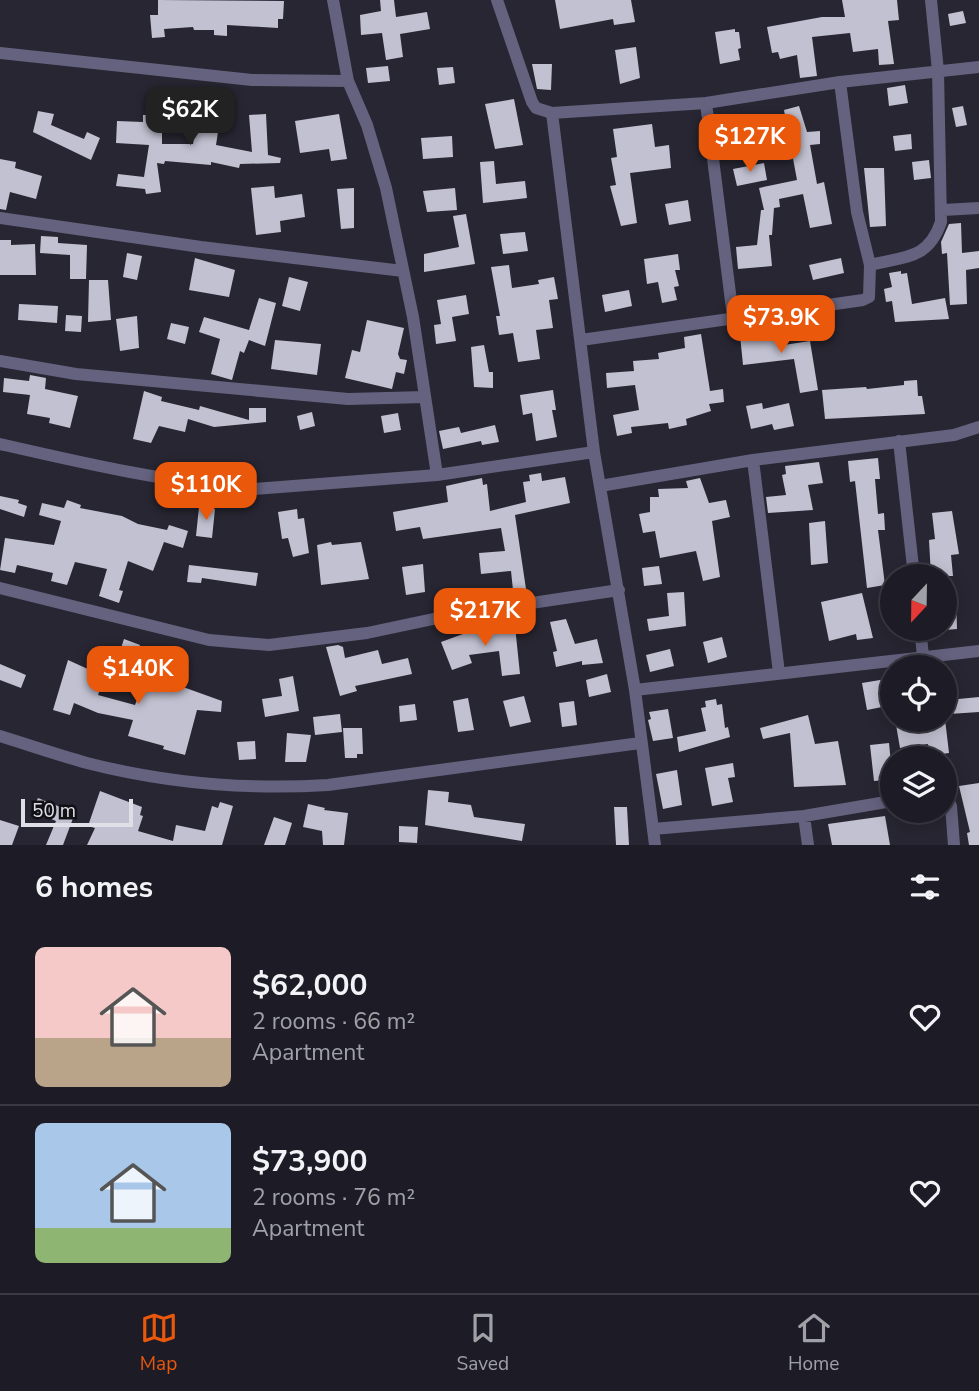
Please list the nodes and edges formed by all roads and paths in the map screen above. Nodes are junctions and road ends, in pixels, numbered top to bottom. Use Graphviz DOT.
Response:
graph roads {
  1 [pos="333,0"];
  2 [pos="497,0"];
  3 [pos="931,0"];
  4 [pos="0,53"];
  5 [pos="979,67"];
  6 [pos="938,71"];
  7 [pos="348,81"];
  8 [pos="840,82"];
  9 [pos="706,103"];
  10 [pos="552,113"];
  11 [pos="979,208"];
  12 [pos="943,210"];
  13 [pos="0,218"];
  14 [pos="870,265"];
  15 [pos="403,271"];
  16 [pos="733,317"];
  17 [pos="581,340"];
  18 [pos="0,361"];
  19 [pos="425,397"];
  20 [pos="979,427"];
  21 [pos="899,441"];
  22 [pos="0,444"];
  23 [pos="594,452"];
  24 [pos="753,460"];
  25 [pos="437,475"];
  26 [pos="600,486"];
  27 [pos="913,564"];
  28 [pos="0,588"];
  29 [pos="619,590"];
  30 [pos="979,651"];
  31 [pos="934,655"];
  32 [pos="880,661"];
  33 [pos="779,673"];
  34 [pos="635,690"];
  35 [pos="0,736"];
  36 [pos="640,743"];
  37 [pos="880,803"];
  38 [pos="804,816"];
  39 [pos="952,823"];
  40 [pos="653,830"];
  41 [pos="655,845"];
  42 [pos="808,845"];
  43 [pos="954,845"];
  1 -- 7 [label="street"];
  2 -- 10 [label="street"];
  3 -- 6 [label="street"];
  4 -- 7 [label="street"];
  5 -- 6 [label="street"];
  6 -- 8 [label="street"];
  6 -- 12 [label="street"];
  7 -- 15 [label="street"];
  8 -- 9 [label="street"];
  8 -- 14 [label="street"];
  9 -- 10 [label="street"];
  9 -- 16 [label="street"];
  10 -- 17 [label="street"];
  11 -- 12 [label="street"];
  12 -- 14 [label="street"];
  13 -- 15 [label="street"];
  14 -- 16 [label="street"];
  15 -- 19 [label="street"];
  16 -- 17 [label="street"];
  17 -- 23 [label="street"];
  18 -- 19 [label="street"];
  19 -- 25 [label="street"];
  20 -- 21 [label="street"];
  21 -- 24 [label="street"];
  21 -- 27 [label="street"];
  22 -- 25 [label="street"];
  23 -- 25 [label="street"];
  23 -- 26 [label="street"];
  24 -- 26 [label="street"];
  24 -- 33 [label="street"];
  26 -- 29 [label="street"];
  28 -- 29 [label="street"];
  29 -- 34 [label="street"];
  30 -- 31 [label="street"];
  32 -- 33 [label="street"];
  33 -- 34 [label="street"];
  34 -- 36 [label="street"];
  35 -- 36 [label="street"];
  36 -- 40 [label="street"];
  37 -- 38 [label="street"];
  38 -- 40 [label="street"];
  38 -- 42 [label="street"];
  39 -- 43 [label="street"];
  40 -- 41 [label="street"];
}
